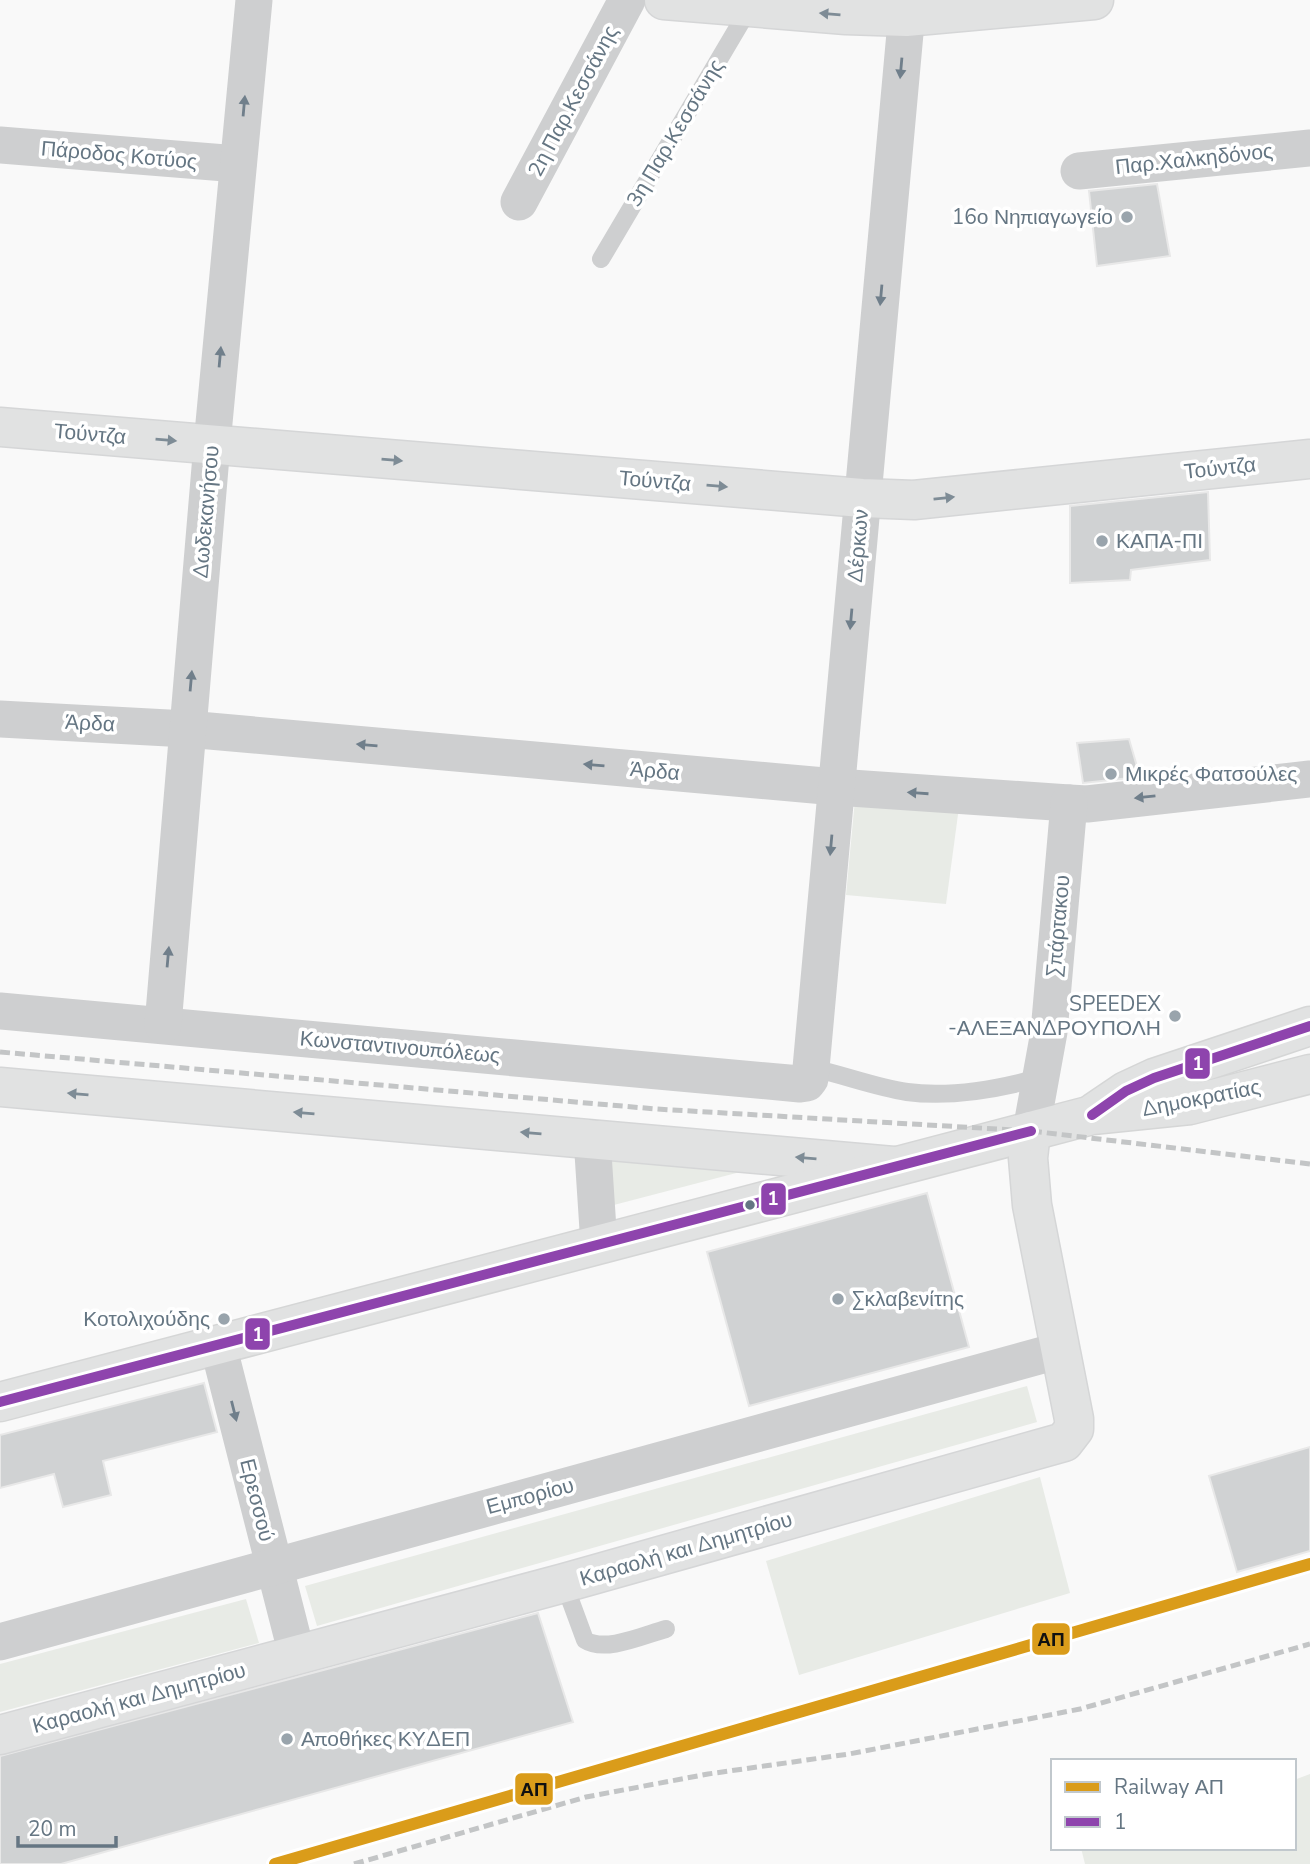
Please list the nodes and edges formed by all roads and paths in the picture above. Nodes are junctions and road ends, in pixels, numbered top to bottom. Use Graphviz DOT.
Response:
graph roads {
  1 [pos="254,0"];
  2 [pos="627,0"];
  3 [pos="664,0"];
  4 [pos="1094,0"];
  5 [pos="750,7"];
  6 [pos="907,9"];
  7 [pos="0,145"];
  8 [pos="1310,148"];
  9 [pos="238,164"];
  10 [pos="1079,171"];
  11 [pos="519,202"];
  12 [pos="601,259"];
  13 [pos="0,427"];
  14 [pos="212,444"];
  15 [pos="1310,459"];
  16 [pos="862,498"];
  17 [pos="0,719"];
  18 [pos="187,729"];
  19 [pos="1310,779"];
  20 [pos="836,787"];
  21 [pos="1069,803"];
  22 [pos="0,1011"];
  23 [pos="163,1025"];
  24 [pos="1310,1026"];
  25 [pos="1310,1074"];
  26 [pos="806,1076"];
  27 [pos="1042,1077"];
  28 [pos="0,1087"];
  29 [pos="1091,1115"];
  30 [pos="1031,1131"];
  31 [pos="592,1138"];
  32 [pos="899,1166"];
  33 [pos="598,1245"];
  34 [pos="218,1345"];
  35 [pos="1060,1350"];
  36 [pos="0,1402"];
  37 [pos="274,1566"];
  38 [pos="564,1583"];
  39 [pos="666,1629"];
  40 [pos="0,1642"];
  41 [pos="297,1655"];
  42 [pos="0,1735"];
  9 -- 1 [label="street, Δωδεκανήσου, one-way"];
  2 -- 11 [label="street, 2η Παρ.Κεσσάνης"];
  3 -- 5 [label="main road"];
  4 -- 6 [label="main road"];
  6 -- 5 [label="main road, one-way"];
  5 -- 12 [label="lane, 3η Παρ.Κεσσάνης"];
  6 -- 16 [label="street, Δέρκων, one-way"];
  7 -- 9 [label="street, Πάροδος Κοτύος"];
  8 -- 10 [label="street, Παρ.Χαλκηδόνος"];
  14 -- 9 [label="street, Δωδεκανήσου, one-way"];
  13 -- 14 [label="main road, Τούντζα, one-way"];
  14 -- 16 [label="main road, Τούντζα, one-way"];
  18 -- 14 [label="street, Δωδεκανήσου, one-way"];
  16 -- 15 [label="main road, Τούντζα, one-way"];
  16 -- 20 [label="street, Δέρκων, one-way"];
  17 -- 18 [label="street, Άρδα"];
  20 -- 18 [label="street, Άρδα, one-way"];
  23 -- 18 [label="street, Δωδεκανήσου, one-way"];
  19 -- 21 [label="street, Άρδα, one-way"];
  21 -- 20 [label="street, Άρδα, one-way"];
  20 -- 26 [label="street, Δέρκων, one-way"];
  21 -- 27 [label="street, Σπάρτακου"];
  22 -- 23 [label="street, Κωνσταντινουπόλεως"];
  23 -- 26 [label="street, Κωνσταντινουπόλεως"];
  24 -- 29 [label="main road, Δημοκρατίας"];
  25 -- 29 [label="main road, Δημοκρατίας"];
  26 -- 27 [label="lane"];
  27 -- 30 [label="street, Σπάρτακου"];
  31 -- 28 [label="main road, one-way"];
  29 -- 30 [label="main road, Δημοκρατίας"];
  30 -- 32 [label="main road, Δημοκρατίας"];
  30 -- 35 [label="main road, Καραολή και Δημητρίου"];
  32 -- 31 [label="main road, one-way"];
  31 -- 33 [label="street"];
  32 -- 33 [label="main road, Δημοκρατίας"];
  33 -- 34 [label="main road, Δημοκρατίας"];
  34 -- 36 [label="main road, Δημοκρατίας"];
  34 -- 37 [label="street, Ερεσσού, one-way"];
  35 -- 37 [label="street, Εμπορίου"];
  35 -- 38 [label="main road, Καραολή και Δημητρίου"];
  37 -- 40 [label="street, Εμπορίου"];
  37 -- 41 [label="street, Ερεσσού"];
  38 -- 39 [label="lane"];
  38 -- 41 [label="main road, Καραολή και Δημητρίου"];
  41 -- 42 [label="main road, Καραολή και Δημητρίου"];
}
